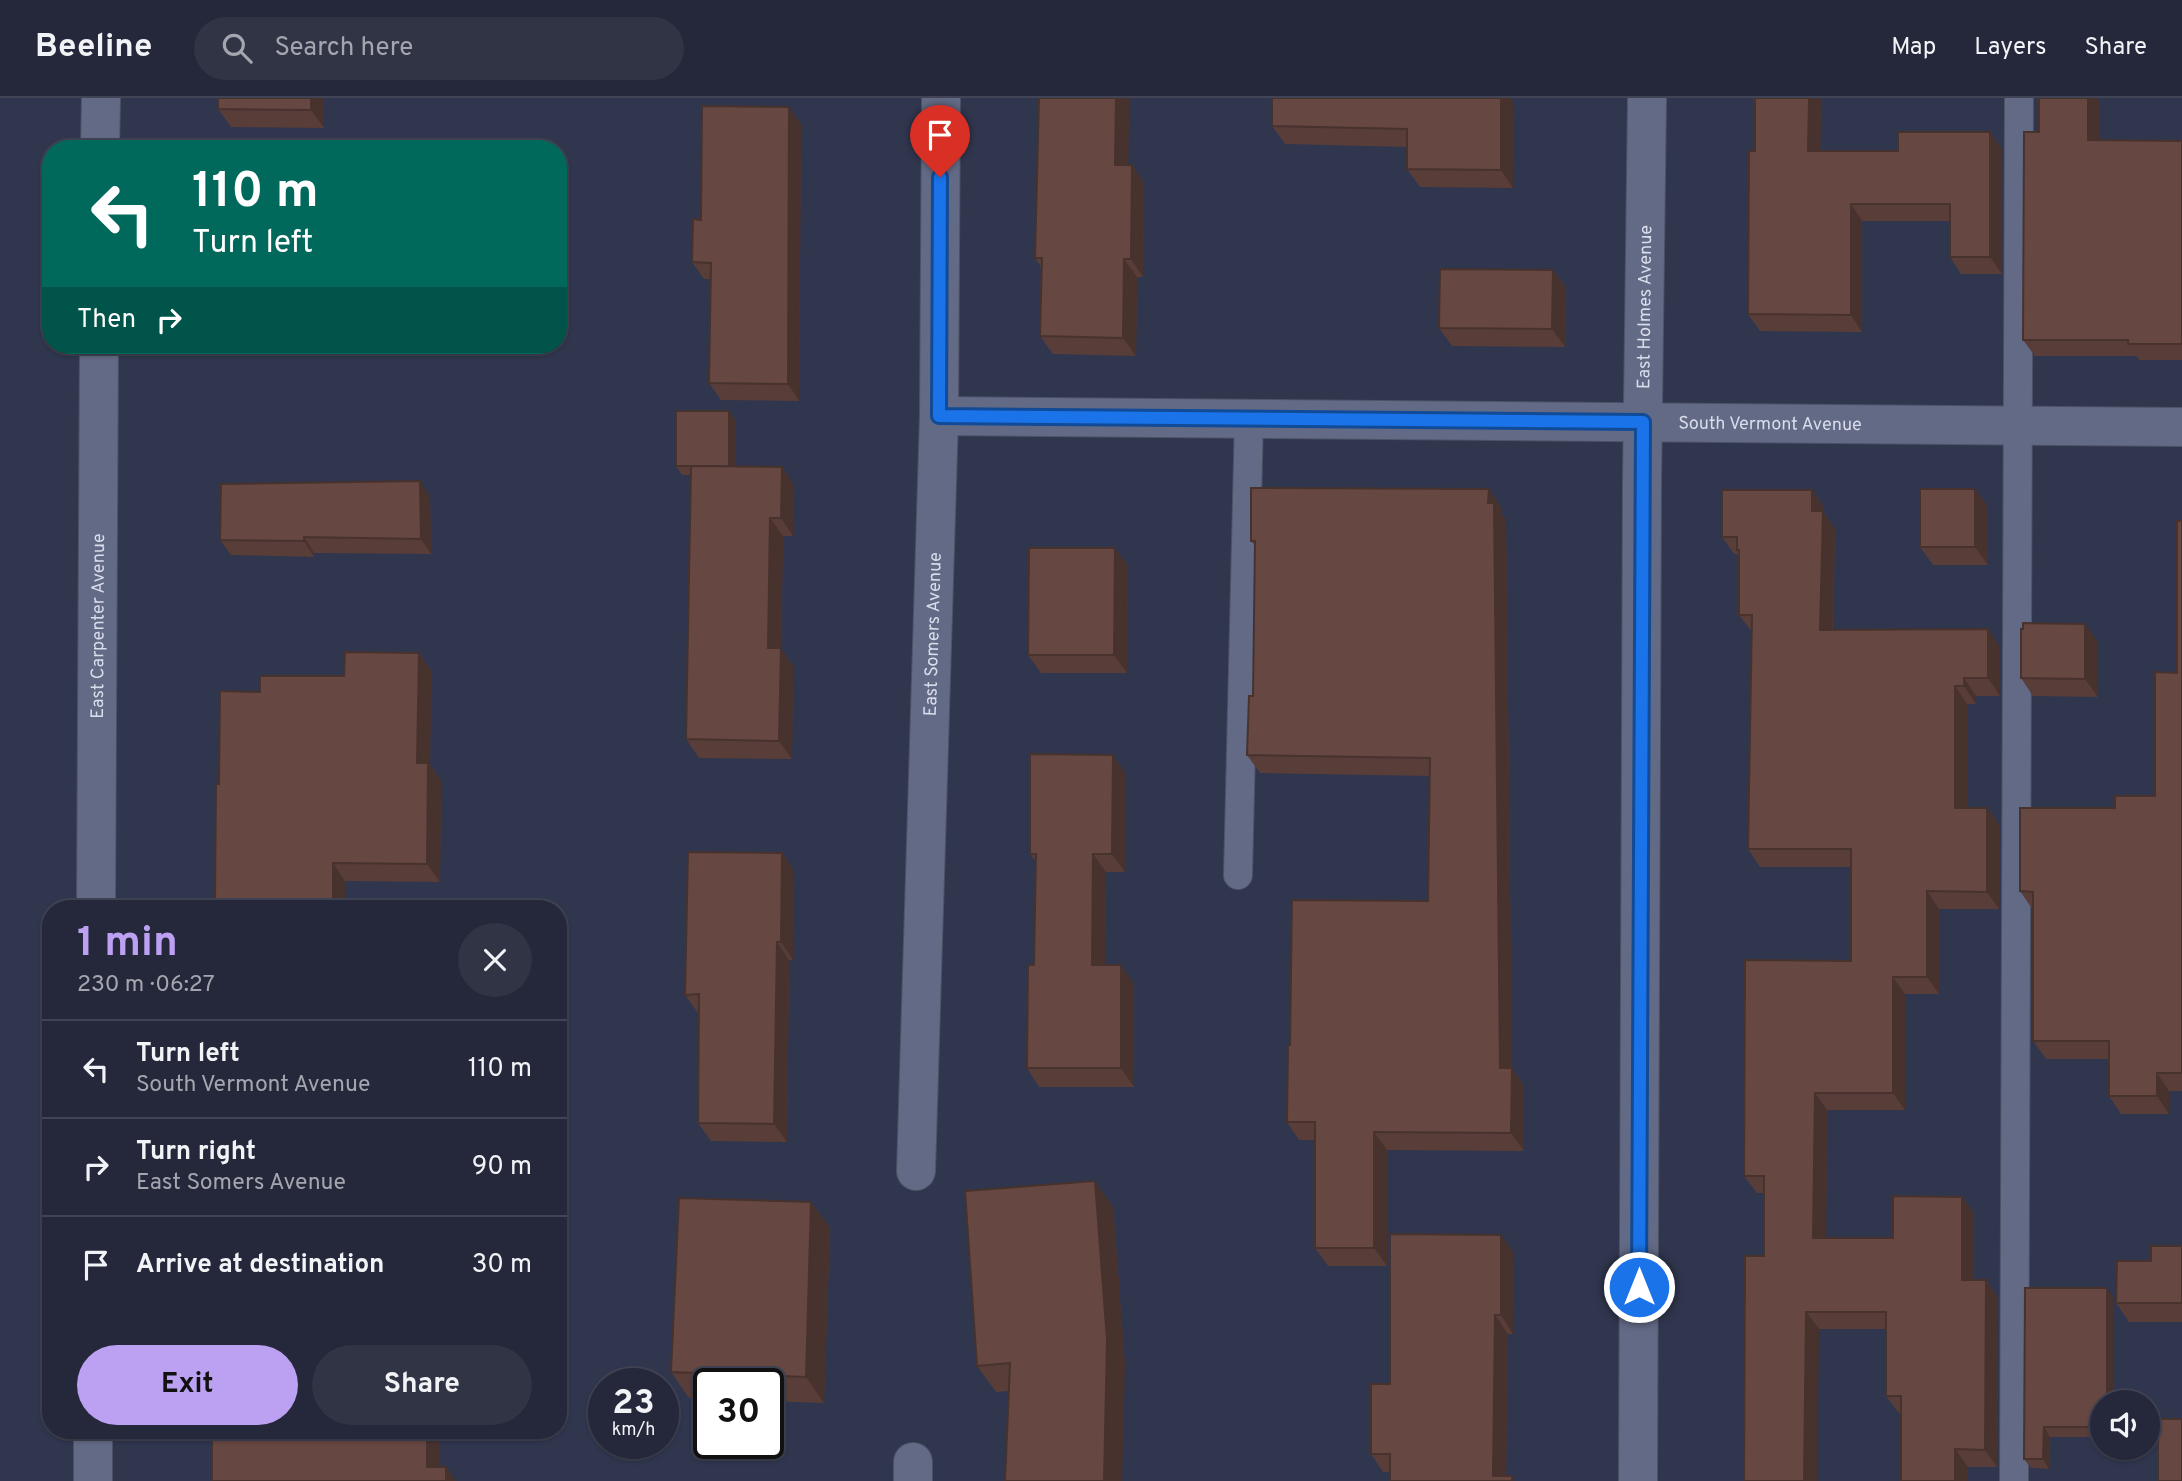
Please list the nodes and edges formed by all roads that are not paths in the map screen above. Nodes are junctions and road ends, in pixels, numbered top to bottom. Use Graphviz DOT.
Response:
graph roads {
  1 [pos="101,98"];
  2 [pos="941,98"];
  3 [pos="1647,98"];
  4 [pos="2019,98"];
  5 [pos="100,140"];
  6 [pos="99,354"];
  7 [pos="939,416"];
  8 [pos="1249,418"];
  9 [pos="1643,422"];
  10 [pos="2019,425"];
  11 [pos="2182,427"];
  12 [pos="1238,875"];
  13 [pos="96,900"];
  14 [pos="916,1180"];
  15 [pos="93,1439"];
  16 [pos="93,1481"];
  17 [pos="1638,1481"];
  18 [pos="2014,1481"];
  1 -- 5 [label="street"];
  2 -- 7 [label="street, East Somers Avenue"];
  3 -- 9 [label="street, East Holmes Avenue"];
  4 -- 10 [label="lane"];
  6 -- 13 [label="street, East Carpenter Avenue"];
  7 -- 8 [label="street, South Vermont Avenue"];
  7 -- 14 [label="street, East Somers Avenue"];
  8 -- 9 [label="street, South Vermont Avenue"];
  8 -- 12 [label="lane"];
  9 -- 10 [label="street, South Vermont Avenue"];
  9 -- 17 [label="street, East Holmes Avenue"];
  10 -- 11 [label="street, South Vermont Avenue"];
  10 -- 18 [label="lane"];
  15 -- 16 [label="street"];
}
